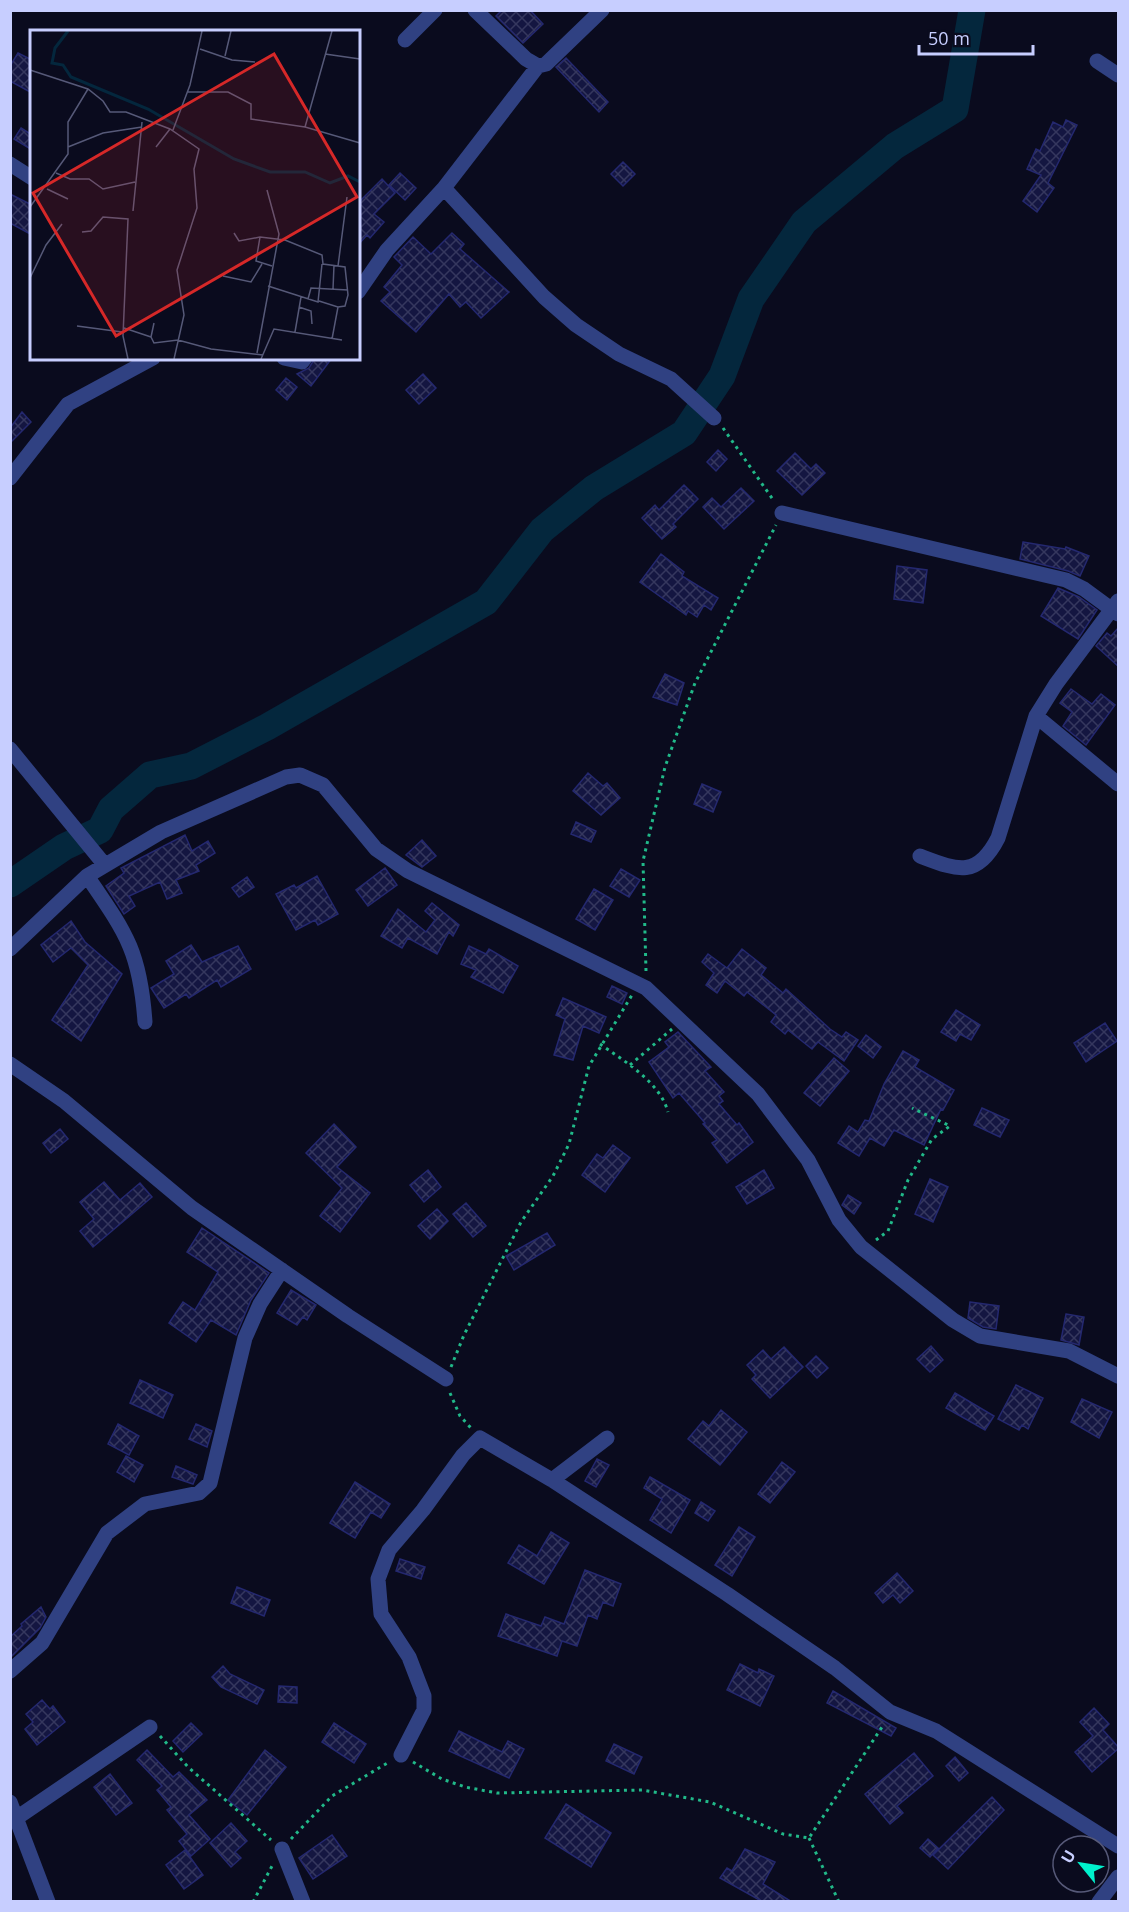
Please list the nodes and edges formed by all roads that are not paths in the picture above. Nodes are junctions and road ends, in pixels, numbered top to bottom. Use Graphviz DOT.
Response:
graph roads {
  1 [pos="435,10"];
  2 [pos="475,10"];
  3 [pos="602,10"];
  4 [pos="405,40"];
  5 [pos="1097,61"];
  6 [pos="538,66"];
  7 [pos="1119,75"];
  8 [pos="10,164"];
  9 [pos="30,177"];
  10 [pos="444,188"];
  11 [pos="360,289"];
  12 [pos="149,360"];
  13 [pos="714,418"];
  14 [pos="10,478"];
  15 [pos="782,513"];
  16 [pos="1117,608"];
  17 [pos="1036,716"];
  18 [pos="10,749"];
  19 [pos="1119,784"];
  20 [pos="920,856"];
  21 [pos="104,864"];
  22 [pos="87,876"];
  23 [pos="10,948"];
  24 [pos="146,1022"];
  25 [pos="10,1064"];
  26 [pos="282,1270"];
  27 [pos="1119,1376"];
  28 [pos="446,1379"];
  29 [pos="607,1438"];
  30 [pos="552,1480"];
  31 [pos="10,1671"];
  32 [pos="150,1727"];
  33 [pos="401,1755"];
  34 [pos="10,1802"];
  35 [pos="18,1817"];
  36 [pos="1115,1839"];
  37 [pos="282,1849"];
  38 [pos="1119,1877"];
  39 [pos="48,1902"];
  40 [pos="303,1902"];
  41 [pos="1099,1902"];
  1 -- 4 [label="street"];
  2 -- 6 [label="street"];
  3 -- 6 [label="street"];
  5 -- 7 [label="street"];
  6 -- 10 [label="street"];
  8 -- 9 [label="street"];
  10 -- 11 [label="street"];
  10 -- 13 [label="street"];
  12 -- 14 [label="street"];
  15 -- 16 [label="street"];
  16 -- 17 [label="street"];
  17 -- 19 [label="street"];
  17 -- 20 [label="street"];
  18 -- 21 [label="street"];
  21 -- 22 [label="street"];
  21 -- 27 [label="street"];
  22 -- 23 [label="street"];
  22 -- 24 [label="street"];
  25 -- 26 [label="street"];
  26 -- 28 [label="street"];
  26 -- 31 [label="street"];
  29 -- 30 [label="street"];
  30 -- 33 [label="street"];
  30 -- 36 [label="street"];
  32 -- 35 [label="street"];
  34 -- 35 [label="street"];
  35 -- 39 [label="street"];
  37 -- 40 [label="street"];
  38 -- 41 [label="street"];
}
